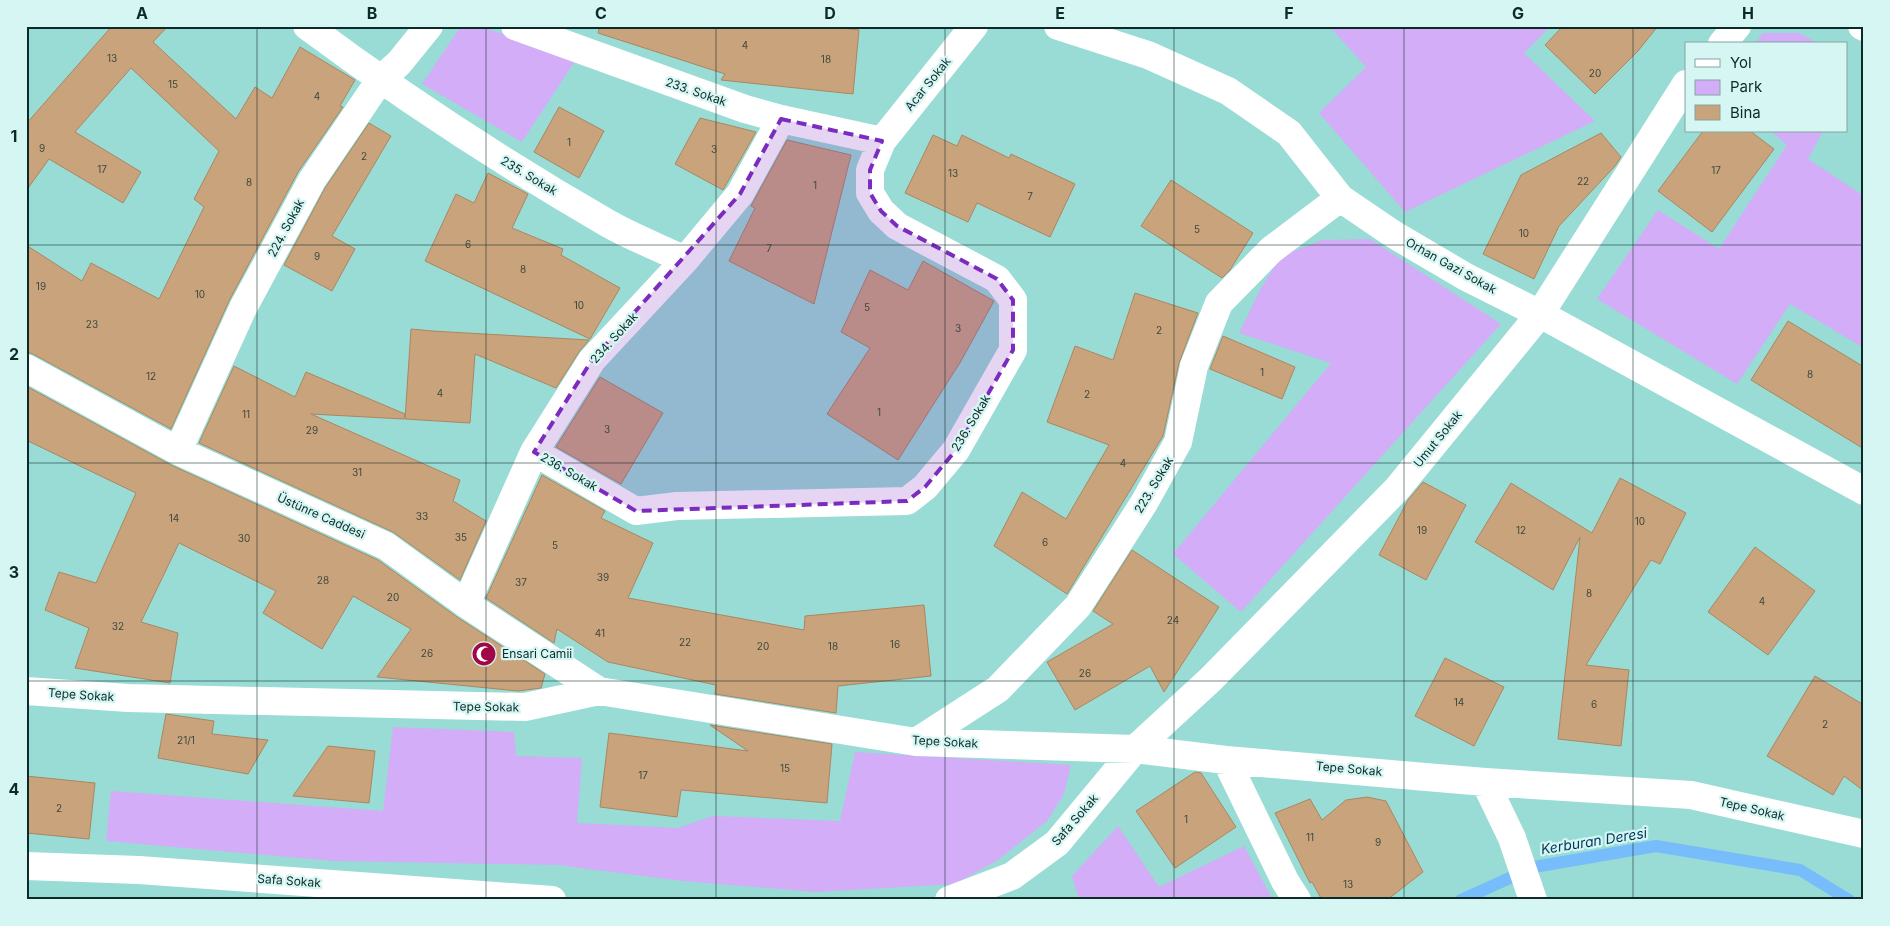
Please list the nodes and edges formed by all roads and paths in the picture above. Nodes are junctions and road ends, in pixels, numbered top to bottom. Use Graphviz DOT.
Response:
graph roads {
  1 [pos="307,26"];
  2 [pos="428,26"];
  3 [pos="515,26"];
  4 [pos="974,26"];
  5 [pos="1058,26"];
  6 [pos="1737,26"];
  7 [pos="1724,42"];
  8 [pos="380,80"];
  9 [pos="1685,86"];
  10 [pos="781,119"];
  11 [pos="882,141"];
  12 [pos="1340,198"];
  13 [pos="685,260"];
  14 [pos="1540,314"];
  15 [pos="26,368"];
  16 [pos="178,451"];
  17 [pos="534,452"];
  18 [pos="1864,491"];
  19 [pos="466,604"];
  20 [pos="26,691"];
  21 [pos="599,691"];
  22 [pos="916,742"];
  23 [pos="1135,749"];
  24 [pos="1226,760"];
  25 [pos="1485,782"];
  26 [pos="1864,834"];
  27 [pos="26,866"];
  28 [pos="552,900"];
  29 [pos="949,900"];
  30 [pos="1297,900"];
  31 [pos="1533,900"];
  1 -- 8 [label="street, 235. Sokak"];
  2 -- 8 [label="street, 224. Sokak"];
  3 -- 10 [label="street, 233. Sokak"];
  4 -- 11 [label="street, Acar Sokak"];
  5 -- 12 [label="street, Orhan Gazi Sokak"];
  6 -- 7 [label="street"];
  8 -- 13 [label="street, 235. Sokak"];
  8 -- 16 [label="street, 224. Sokak"];
  9 -- 14 [label="street, Umut Sokak"];
  10 -- 11 [label="street, 233. Sokak"];
  10 -- 13 [label="street, 234. Sokak"];
  11 -- 17 [label="street, 236. Sokak"];
  12 -- 14 [label="street, Orhan Gazi Sokak"];
  12 -- 22 [label="street, 223. Sokak"];
  13 -- 17 [label="street, 234. Sokak"];
  14 -- 18 [label="street, Orhan Gazi Sokak"];
  14 -- 23 [label="street, Umut Sokak"];
  15 -- 16 [label="street, Üstünre Caddesi"];
  16 -- 19 [label="street, Üstünre Caddesi"];
  17 -- 19 [label="street, 234. Sokak"];
  19 -- 21 [label="street, Üstünre Caddesi"];
  20 -- 21 [label="street, Tepe Sokak"];
  21 -- 22 [label="street, Tepe Sokak"];
  22 -- 23 [label="street, Tepe Sokak"];
  23 -- 24 [label="street, Tepe Sokak"];
  23 -- 29 [label="street, Safa Sokak"];
  24 -- 25 [label="street, Tepe Sokak"];
  24 -- 30 [label="street"];
  25 -- 26 [label="street, Tepe Sokak"];
  25 -- 31 [label="street"];
  27 -- 28 [label="street, Safa Sokak"];
}
